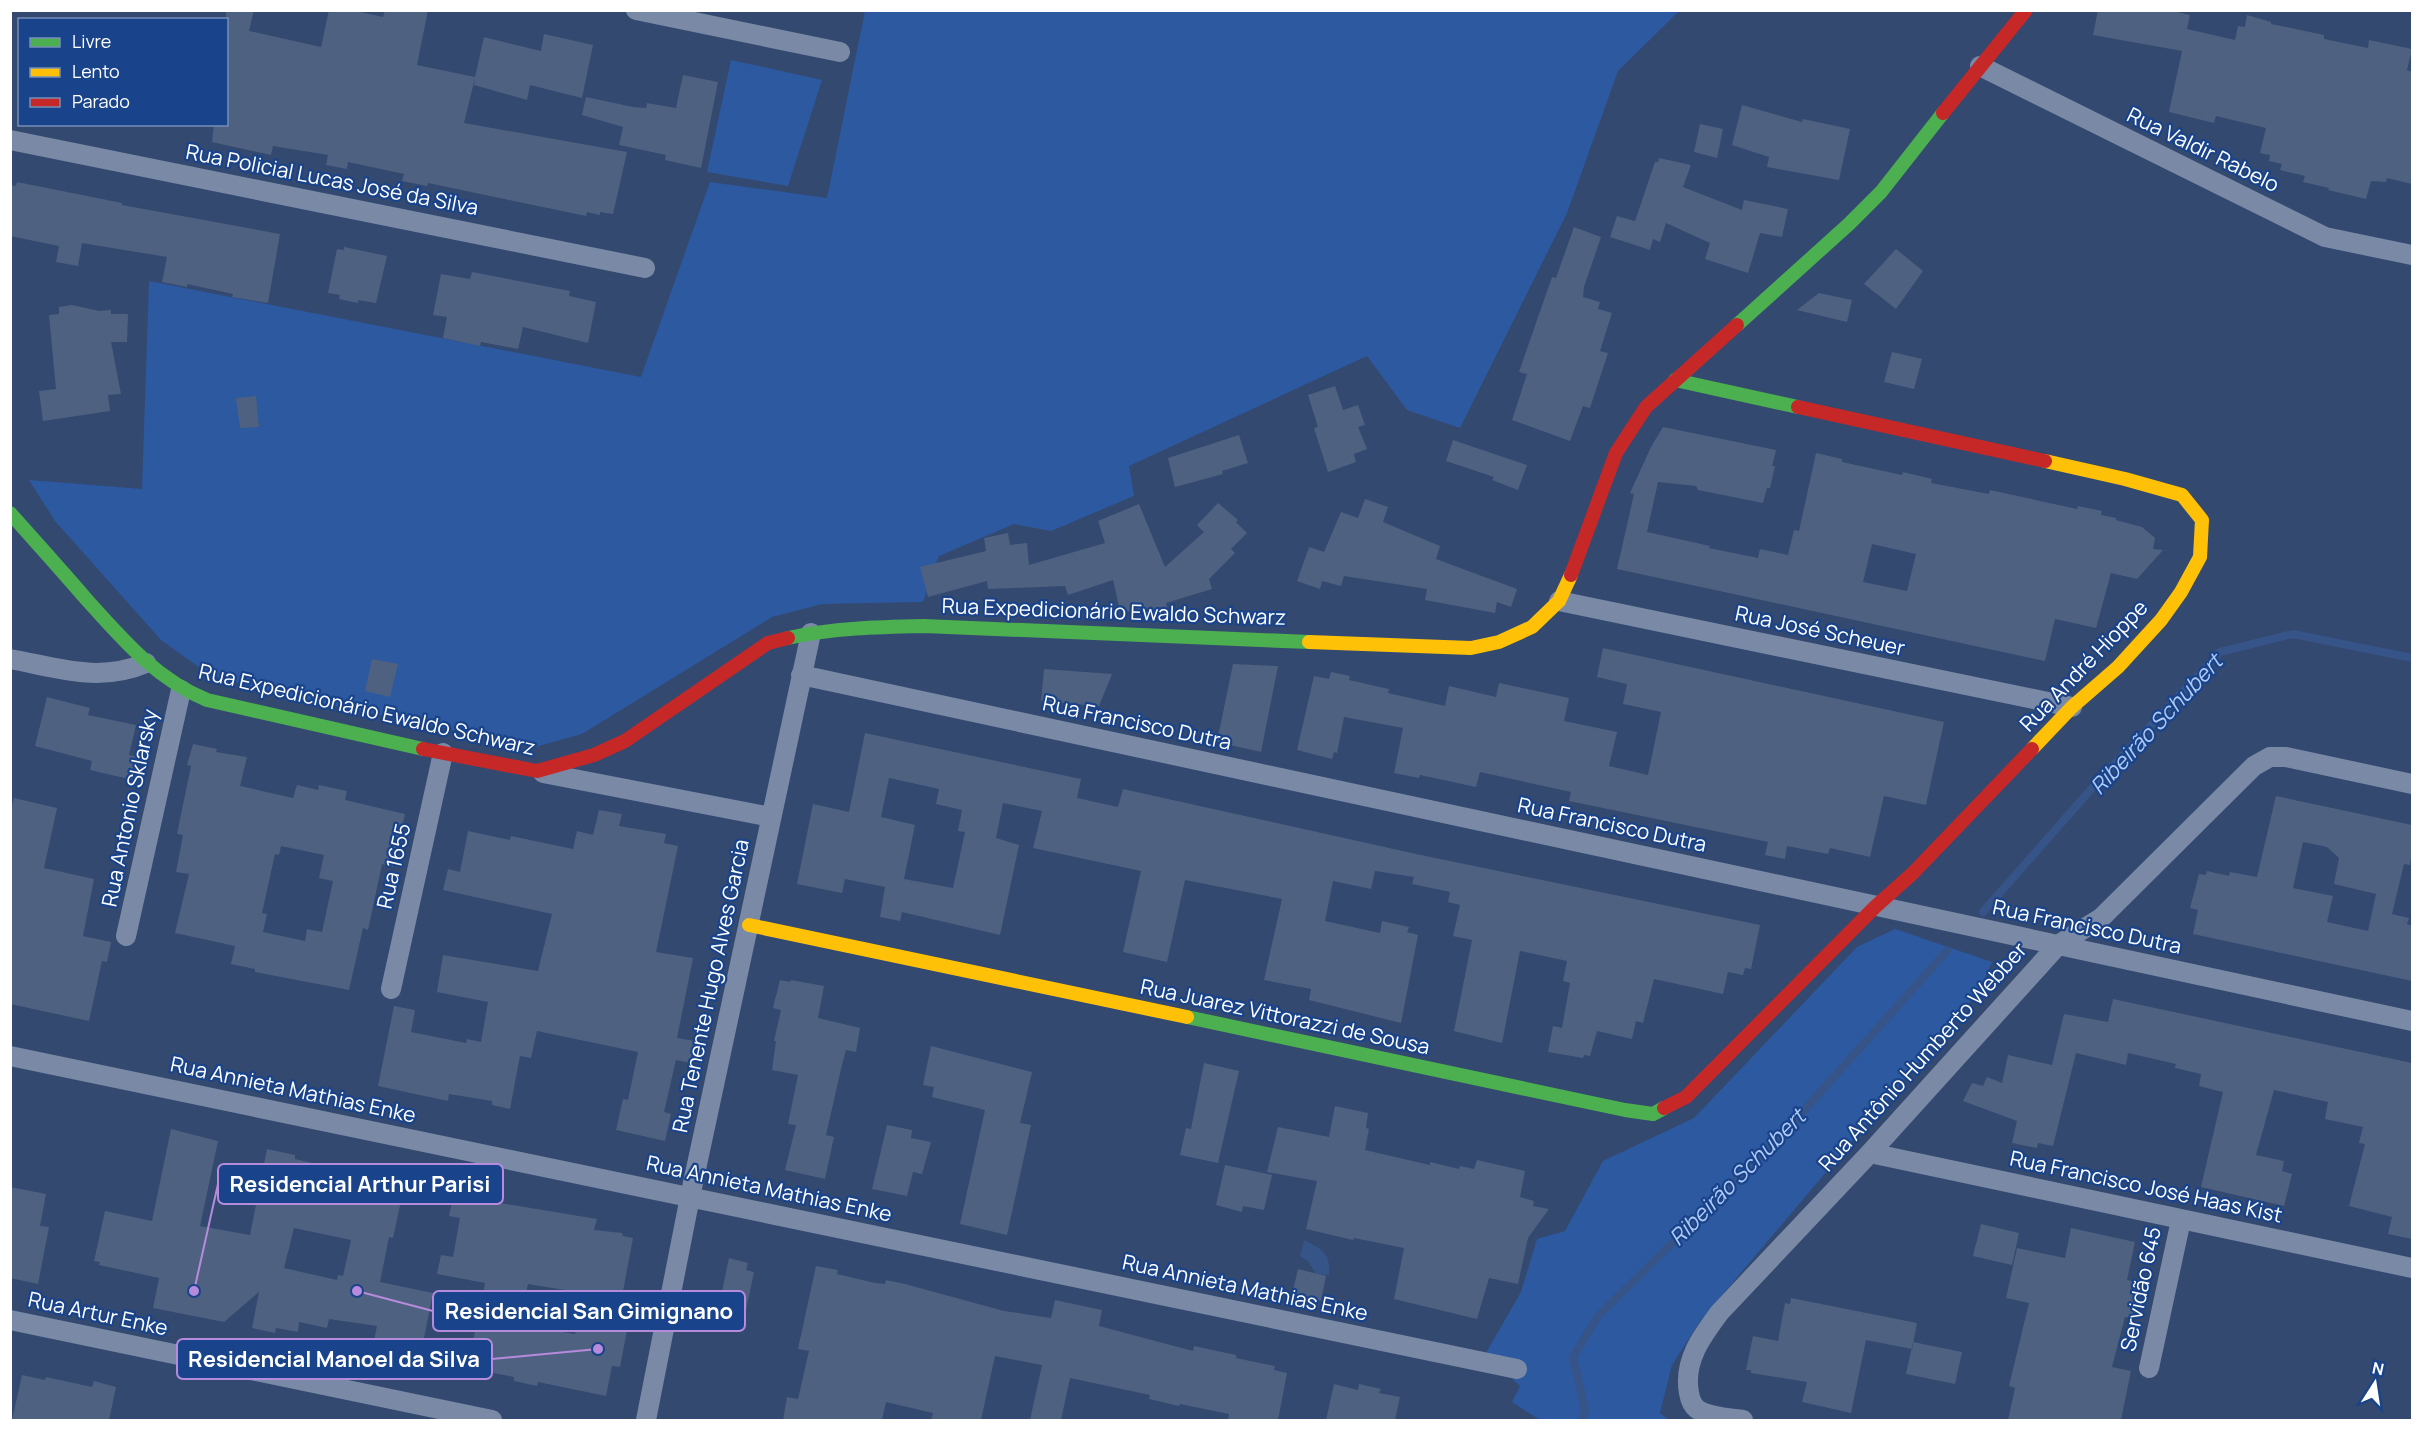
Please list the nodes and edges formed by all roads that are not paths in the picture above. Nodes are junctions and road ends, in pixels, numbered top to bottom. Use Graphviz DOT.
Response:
graph roads {
  1 [pos="636,10"];
  2 [pos="2026,10"];
  3 [pos="840,52"];
  4 [pos="1980,66"];
  5 [pos="10,140"];
  6 [pos="2412,255"];
  7 [pos="645,268"];
  8 [pos="1675,380"];
  9 [pos="10,513"];
  10 [pos="1559,601"];
  11 [pos="811,633"];
  12 [pos="10,659"];
  13 [pos="146,663"];
  14 [pos="801,675"];
  15 [pos="181,690"];
  16 [pos="2072,707"];
  17 [pos="443,753"];
  18 [pos="537,771"];
  19 [pos="2412,784"];
  20 [pos="771,817"];
  21 [pos="1875,906"];
  22 [pos="749,925"];
  23 [pos="126,936"];
  24 [pos="2058,945"];
  25 [pos="391,989"];
  26 [pos="1776,1008"];
  27 [pos="2412,1021"];
  28 [pos="10,1056"];
  29 [pos="1870,1153"];
  30 [pos="690,1197"];
  31 [pos="2181,1220"];
  32 [pos="2412,1268"];
  33 [pos="10,1320"];
  34 [pos="2149,1368"];
  35 [pos="1517,1369"];
  36 [pos="492,1420"];
  37 [pos="646,1420"];
  38 [pos="1743,1420"];
  1 -- 3 [label="street"];
  2 -- 4 [label="street, Rua Expedicionário Ewaldo Schwarz"];
  4 -- 6 [label="street, Rua Valdir Rabelo"];
  4 -- 8 [label="street, Rua Expedicionário Ewaldo Schwarz"];
  5 -- 7 [label="street, Rua Policial Lucas José da Silva"];
  8 -- 10 [label="street, Rua Expedicionário Ewaldo Schwarz"];
  8 -- 16 [label="street, Rua André Hioppe"];
  9 -- 13 [label="street, Rua Expedicionário Ewaldo Schwarz"];
  10 -- 11 [label="street, Rua Expedicionário Ewaldo Schwarz"];
  10 -- 16 [label="street, Rua José Scheuer"];
  11 -- 14 [label="street, Rua Tenente Hugo Alves Garcia"];
  11 -- 18 [label="street, Rua Expedicionário Ewaldo Schwarz"];
  12 -- 13 [label="street"];
  13 -- 15 [label="street, Rua Expedicionário Ewaldo Schwarz"];
  14 -- 20 [label="street, Rua Tenente Hugo Alves Garcia"];
  14 -- 21 [label="street, Rua Francisco Dutra"];
  15 -- 17 [label="street, Rua Expedicionário Ewaldo Schwarz"];
  15 -- 23 [label="street, Rua Antonio Sklarsky"];
  16 -- 21 [label="street, Rua André Hioppe"];
  17 -- 18 [label="street, Rua Expedicionário Ewaldo Schwarz"];
  17 -- 25 [label="street, Rua 1655"];
  18 -- 20 [label="street"];
  19 -- 24 [label="street, Rua Antônio Humberto Webber"];
  20 -- 22 [label="street, Rua Tenente Hugo Alves Garcia"];
  21 -- 24 [label="street, Rua Francisco Dutra"];
  21 -- 26 [label="street, Rua André Hioppe"];
  22 -- 26 [label="street, Rua Juarez Vittorazzi de Sousa"];
  22 -- 30 [label="street, Rua Tenente Hugo Alves Garcia"];
  24 -- 27 [label="street, Rua Francisco Dutra"];
  24 -- 29 [label="street, Rua Antônio Humberto Webber"];
  28 -- 30 [label="street, Rua Annieta Mathias Enke"];
  29 -- 31 [label="street, Rua Francisco José Haas Kist"];
  29 -- 38 [label="street, Rua Antônio Humberto Webber"];
  30 -- 35 [label="street, Rua Annieta Mathias Enke"];
  30 -- 37 [label="street, Rua Tenente Hugo Alves Garcia"];
  31 -- 32 [label="street, Rua Francisco José Haas Kist"];
  31 -- 34 [label="street, Servidão 645"];
  33 -- 36 [label="street, Rua Artur Enke"];
}
